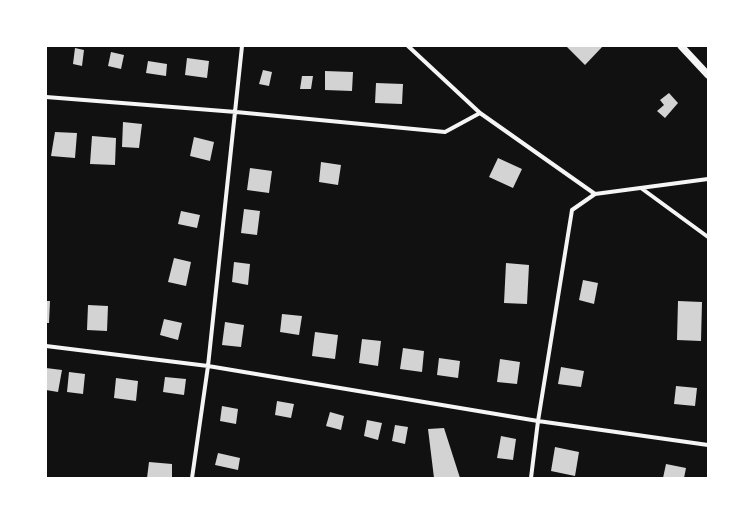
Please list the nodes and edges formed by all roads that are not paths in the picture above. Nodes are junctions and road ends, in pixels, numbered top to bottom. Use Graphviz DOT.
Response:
graph roads {
  1 [pos="242,46"];
  2 [pos="408,46"];
  3 [pos="681,46"];
  4 [pos="708,75"];
  5 [pos="46,97"];
  6 [pos="236,112"];
  7 [pos="480,113"];
  8 [pos="708,179"];
  9 [pos="641,188"];
  10 [pos="595,194"];
  11 [pos="708,237"];
  12 [pos="46,346"];
  13 [pos="208,366"];
  14 [pos="538,421"];
  15 [pos="708,445"];
  16 [pos="192,478"];
  17 [pos="531,478"];
  1 -- 6 [label="street"];
  2 -- 7 [label="street"];
  3 -- 4 [label="street"];
  5 -- 6 [label="street"];
  6 -- 7 [label="street"];
  6 -- 13 [label="street"];
  7 -- 10 [label="street"];
  8 -- 9 [label="street"];
  9 -- 10 [label="street"];
  9 -- 11 [label="street"];
  10 -- 14 [label="street"];
  12 -- 13 [label="street"];
  13 -- 14 [label="street"];
  13 -- 16 [label="street"];
  14 -- 15 [label="street"];
  14 -- 17 [label="street"];
}
